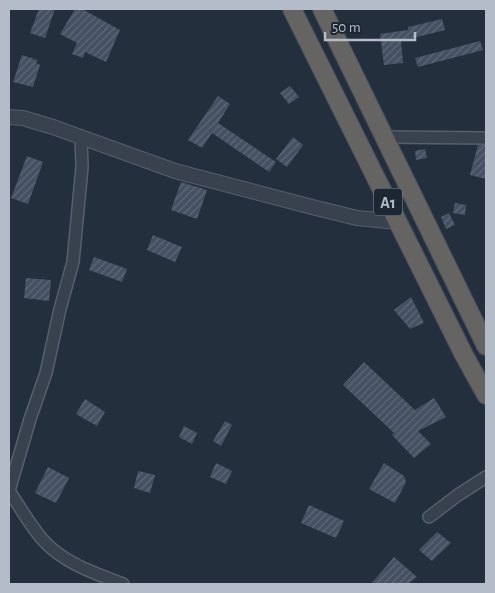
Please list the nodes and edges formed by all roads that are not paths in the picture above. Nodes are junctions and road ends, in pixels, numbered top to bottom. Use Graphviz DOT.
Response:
graph roads {
  1 [pos="292,9"];
  2 [pos="322,9"];
  3 [pos="9,117"];
  4 [pos="81,137"];
  5 [pos="385,137"];
  6 [pos="486,138"];
  7 [pos="398,222"];
  8 [pos="486,346"];
  9 [pos="486,395"];
  10 [pos="486,477"];
  11 [pos="9,491"];
  12 [pos="428,517"];
  13 [pos="123,584"];
  1 -- 7 [label="highway, A1"];
  2 -- 5 [label="highway, A1"];
  3 -- 4 [label="street"];
  4 -- 7 [label="street"];
  4 -- 11 [label="street"];
  5 -- 6 [label="street"];
  5 -- 8 [label="highway, A1"];
  7 -- 9 [label="highway, A1"];
  10 -- 12 [label="street"];
  11 -- 13 [label="street"];
}
